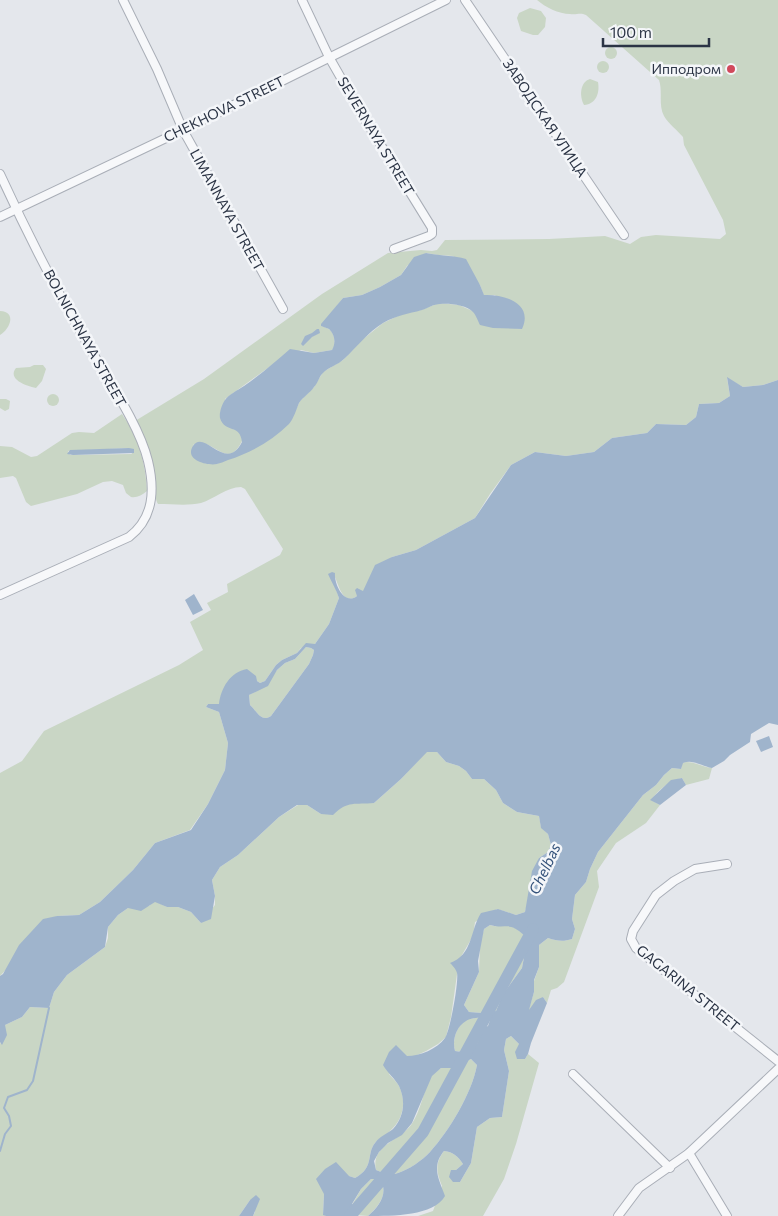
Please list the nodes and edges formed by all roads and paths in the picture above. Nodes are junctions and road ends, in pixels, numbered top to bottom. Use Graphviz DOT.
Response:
graph roads {
  1 [pos="123,0"];
  2 [pos="302,0"];
  3 [pos="446,0"];
  4 [pos="465,0"];
  5 [pos="328,57"];
  6 [pos="183,130"];
  7 [pos="0,174"];
  8 [pos="16,210"];
  9 [pos="0,217"];
  10 [pos="624,235"];
  11 [pos="394,249"];
  12 [pos="283,309"];
  13 [pos="0,595"];
  14 [pos="727,864"];
  15 [pos="777,1058"];
  16 [pos="778,1069"];
  17 [pos="573,1074"];
  18 [pos="688,1153"];
  19 [pos="670,1168"];
  20 [pos="618,1216"];
  21 [pos="728,1216"];
  1 -- 6 [label="street, LIMANNAYA STREET"];
  2 -- 5 [label="street, SEVERNAYA STREET"];
  3 -- 5 [label="street, CHEKHOVA STREET"];
  4 -- 10 [label="street, ЗАВОДСКАЯ УЛИЦА"];
  5 -- 6 [label="street, CHEKHOVA STREET"];
  5 -- 11 [label="street, SEVERNAYA STREET"];
  6 -- 8 [label="street, CHEKHOVA STREET"];
  6 -- 12 [label="street, LIMANNAYA STREET"];
  7 -- 8 [label="street, BOLNICHNAYA STREET"];
  8 -- 9 [label="street, CHEKHOVA STREET"];
  8 -- 13 [label="street, BOLNICHNAYA STREET"];
  14 -- 15 [label="street, GAGARINA STREET"];
  16 -- 18 [label="street"];
  17 -- 19 [label="street"];
  18 -- 19 [label="street"];
  18 -- 21 [label="street"];
  19 -- 20 [label="street"];
}
